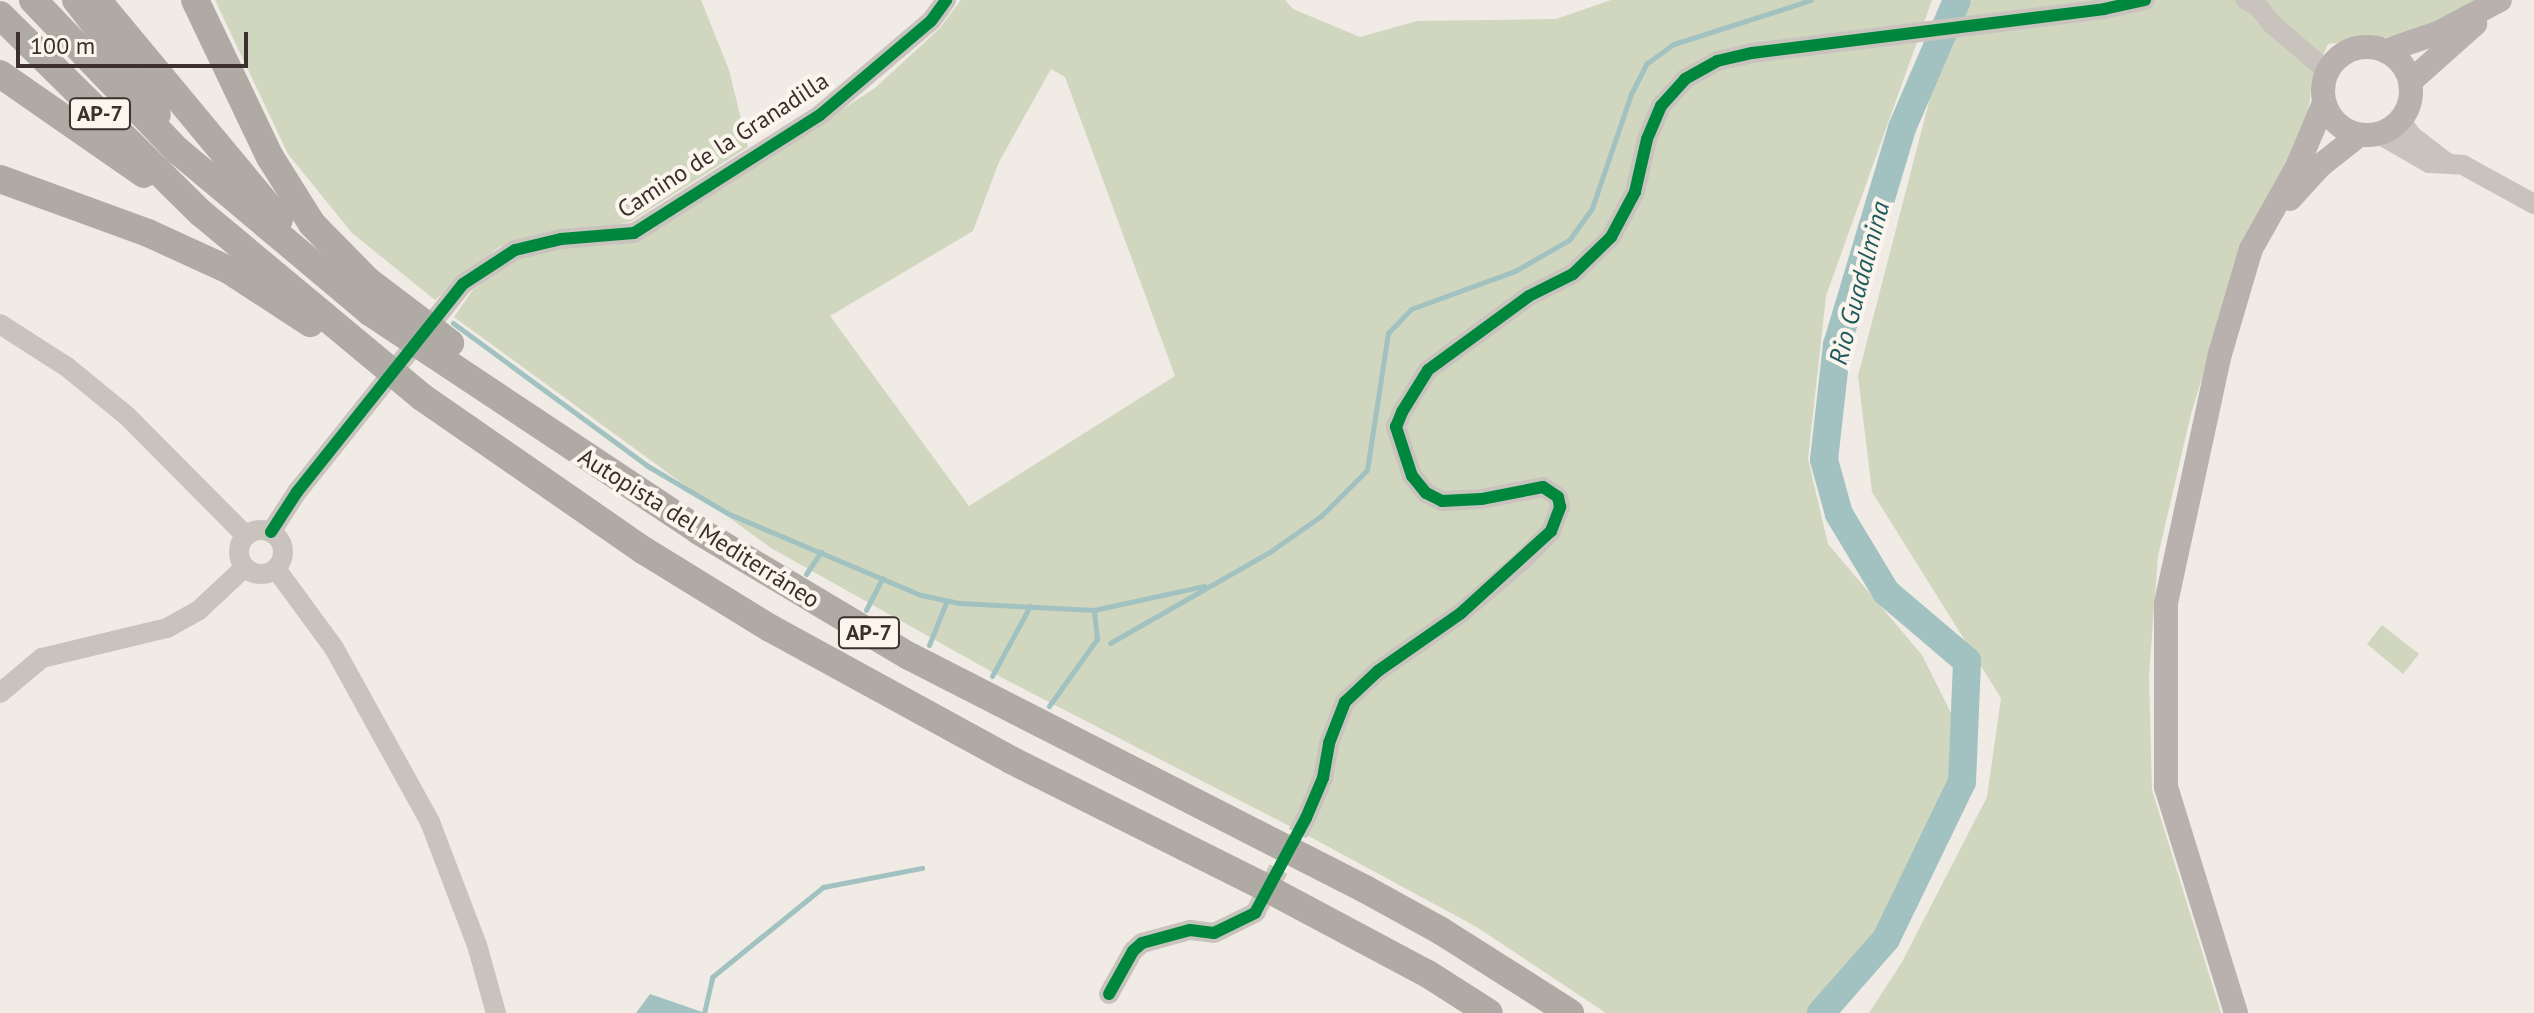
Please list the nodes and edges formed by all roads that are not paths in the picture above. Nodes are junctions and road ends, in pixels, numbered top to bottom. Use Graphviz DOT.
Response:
graph roads {
  1 [pos="33,0"];
  2 [pos="76,0"];
  3 [pos="97,0"];
  4 [pos="195,0"];
  5 [pos="946,0"];
  6 [pos="2145,0"];
  7 [pos="2246,0"];
  8 [pos="2501,0"];
  9 [pos="0,15"];
  10 [pos="2385,51"];
  11 [pos="0,66"];
  12 [pos="2327,71"];
  13 [pos="0,74"];
  14 [pos="136,77"];
  15 [pos="2411,81"];
  16 [pos="34,101"];
  17 [pos="2324,103"];
  18 [pos="2401,121"];
  19 [pos="2369,135"];
  20 [pos="177,150"];
  21 [pos="223,154"];
  22 [pos="2446,162"];
  23 [pos="0,179"];
  24 [pos="2534,204"];
  25 [pos="201,213"];
  26 [pos="2239,291"];
  27 [pos="0,324"];
  28 [pos="456,370"];
  29 [pos="422,397"];
  30 [pos="699,531"];
  31 [pos="271,532"];
  32 [pos="246,536"];
  33 [pos="245,567"];
  34 [pos="276,569"];
  35 [pos="0,693"];
  36 [pos="1306,818"];
  37 [pos="1255,913"];
  38 [pos="1109,994"];
  39 [pos="496,1013"];
  40 [pos="1489,1013"];
  41 [pos="1570,1013"];
  42 [pos="2236,1013"];
  1 -- 20 [label="highway, Autopista del Mediterráneo / AP-7"];
  2 -- 14 [label="highway"];
  3 -- 21 [label="highway"];
  4 -- 30 [label="highway"];
  5 -- 31 [label="street, Camino de la Granadilla"];
  6 -- 36 [label="street"];
  7 -- 12 [label="street"];
  8 -- 10 [label="main road"];
  8 -- 15 [label="main road"];
  9 -- 25 [label="highway, Autopista del Mediterráneo / AP-7"];
  10 -- 12 [label="main road"];
  10 -- 15 [label="main road"];
  11 -- 16 [label="highway"];
  12 -- 17 [label="main road"];
  13 -- 16 [label="highway"];
  14 -- 20 [label="highway"];
  14 -- 21 [label="highway"];
  15 -- 18 [label="main road"];
  16 -- 25 [label="highway"];
  17 -- 19 [label="main road"];
  17 -- 26 [label="main road"];
  18 -- 19 [label="main road"];
  18 -- 22 [label="street"];
  19 -- 22 [label="street"];
  19 -- 26 [label="main road"];
  20 -- 28 [label="highway, Autopista del Mediterráneo / AP-7"];
  21 -- 28 [label="highway"];
  22 -- 24 [label="street"];
  23 -- 29 [label="highway"];
  25 -- 29 [label="highway, Autopista del Mediterráneo / AP-7"];
  26 -- 42 [label="main road"];
  27 -- 32 [label="street"];
  28 -- 30 [label="highway, Autopista del Mediterráneo / AP-7"];
  29 -- 40 [label="highway, Autopista del Mediterráneo / AP-7"];
  30 -- 41 [label="highway, Autopista del Mediterráneo / AP-7"];
  31 -- 32 [label="street"];
  31 -- 34 [label="street"];
  32 -- 33 [label="street"];
  33 -- 34 [label="street"];
  33 -- 35 [label="street"];
  34 -- 39 [label="street"];
  37 -- 38 [label="street"];
}
